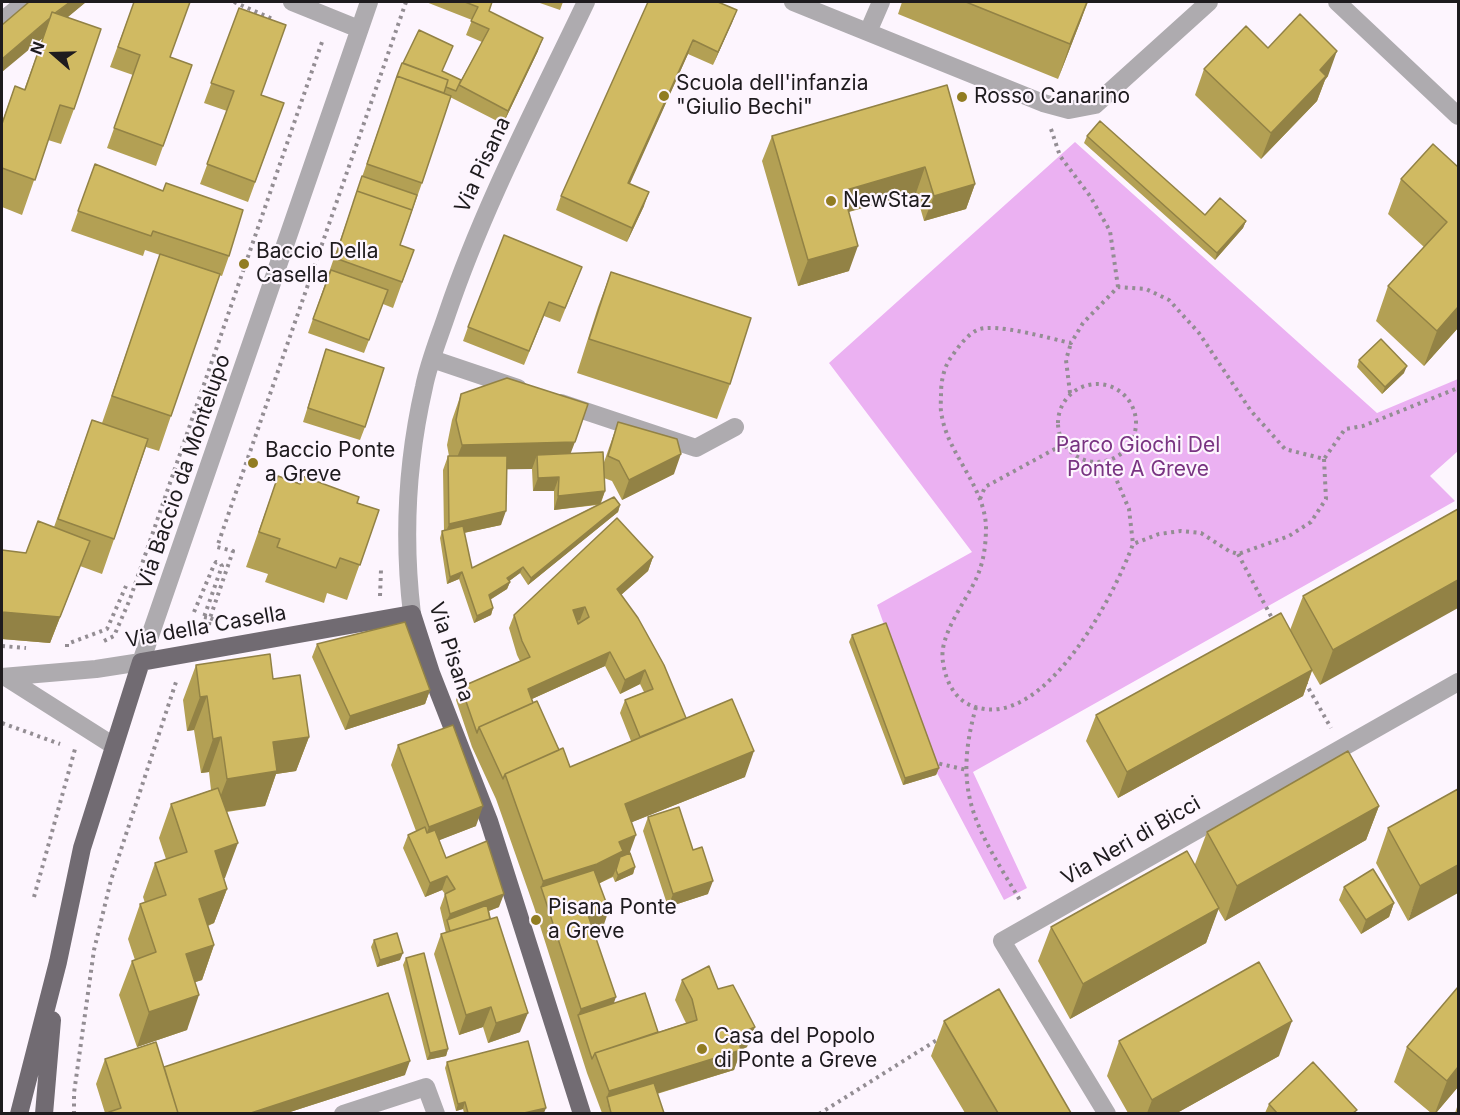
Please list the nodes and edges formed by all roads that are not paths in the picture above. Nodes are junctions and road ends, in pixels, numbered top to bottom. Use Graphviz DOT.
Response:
graph roads {
  1 [pos="25,2"];
  2 [pos="292,2"];
  3 [pos="369,2"];
  4 [pos="586,2"];
  5 [pos="793,2"];
  6 [pos="881,2"];
  7 [pos="1209,2"];
  8 [pos="1337,2"];
  9 [pos="2,21"];
  10 [pos="359,29"];
  11 [pos="868,32"];
  12 [pos="1458,116"];
  13 [pos="432,359"];
  14 [pos="735,427"];
  15 [pos="412,614"];
  16 [pos="141,662"];
  17 [pos="1458,682"];
  18 [pos="3,683"];
  19 [pos="114,746"];
  20 [pos="58,962"];
  21 [pos="19,1113"];
  22 [pos="44,1113"];
  23 [pos="343,1113"];
  24 [pos="436,1113"];
  25 [pos="582,1113"];
  26 [pos="1107,1113"];
  1 -- 9 [label="street"];
  2 -- 10 [label="street"];
  3 -- 10 [label="street, Via Baccio da Montelupo"];
  4 -- 13 [label="street, Via Pisana"];
  5 -- 11 [label="street"];
  6 -- 11 [label="street"];
  7 -- 11 [label="street"];
  8 -- 12 [label="street"];
  10 -- 16 [label="street, Via Baccio da Montelupo"];
  13 -- 14 [label="street"];
  13 -- 15 [label="street, Via Pisana"];
  15 -- 16 [label="main road, Via della Casella"];
  15 -- 25 [label="main road, Via Pisana"];
  16 -- 18 [label="street, Via della Casella"];
  16 -- 19 [label="main road, Via Baccio da Montelupo"];
  17 -- 26 [label="street, Via Neri di Bicci"];
  18 -- 19 [label="street, Via della Casella"];
  19 -- 20 [label="main road, Via Baccio da Montelupo"];
  20 -- 21 [label="main road, Via Baccio da Montelupo"];
  20 -- 22 [label="main road, Via Baccio da Montelupo"];
  23 -- 24 [label="street"];
}
